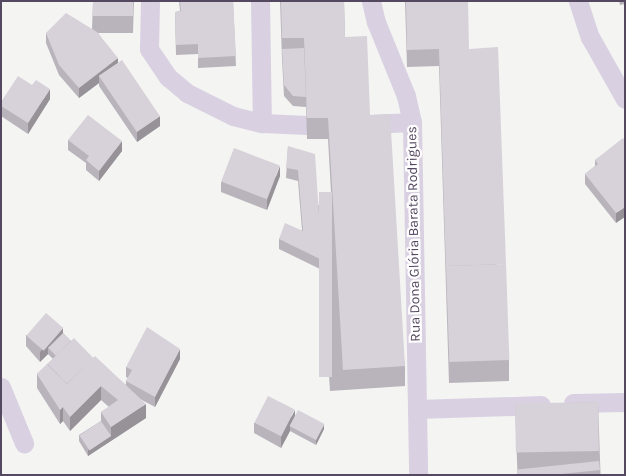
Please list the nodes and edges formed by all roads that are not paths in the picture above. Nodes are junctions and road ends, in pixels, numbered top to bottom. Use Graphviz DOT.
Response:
graph roads {
  1 [pos="150,1"];
  2 [pos="260,1"];
  3 [pos="371,1"];
  4 [pos="578,1"];
  5 [pos="625,99"];
  6 [pos="412,122"];
  7 [pos="262,123"];
  8 [pos="370,124"];
  9 [pos="307,125"];
  10 [pos="1,387"];
  11 [pos="625,402"];
  12 [pos="417,409"];
  13 [pos="24,443"];
  14 [pos="418,475"];
  1 -- 7 [label="street"];
  2 -- 7 [label="street"];
  3 -- 6 [label="street, Rua Dona Glória Barata Rodrigues"];
  4 -- 5 [label="street"];
  6 -- 8 [label="street"];
  6 -- 12 [label="street, Rua Dona Glória Barata Rodrigues"];
  7 -- 9 [label="street"];
  10 -- 13 [label="street"];
  11 -- 12 [label="street"];
  12 -- 14 [label="street, Rua Dona Glória Barata Rodrigues"];
}
